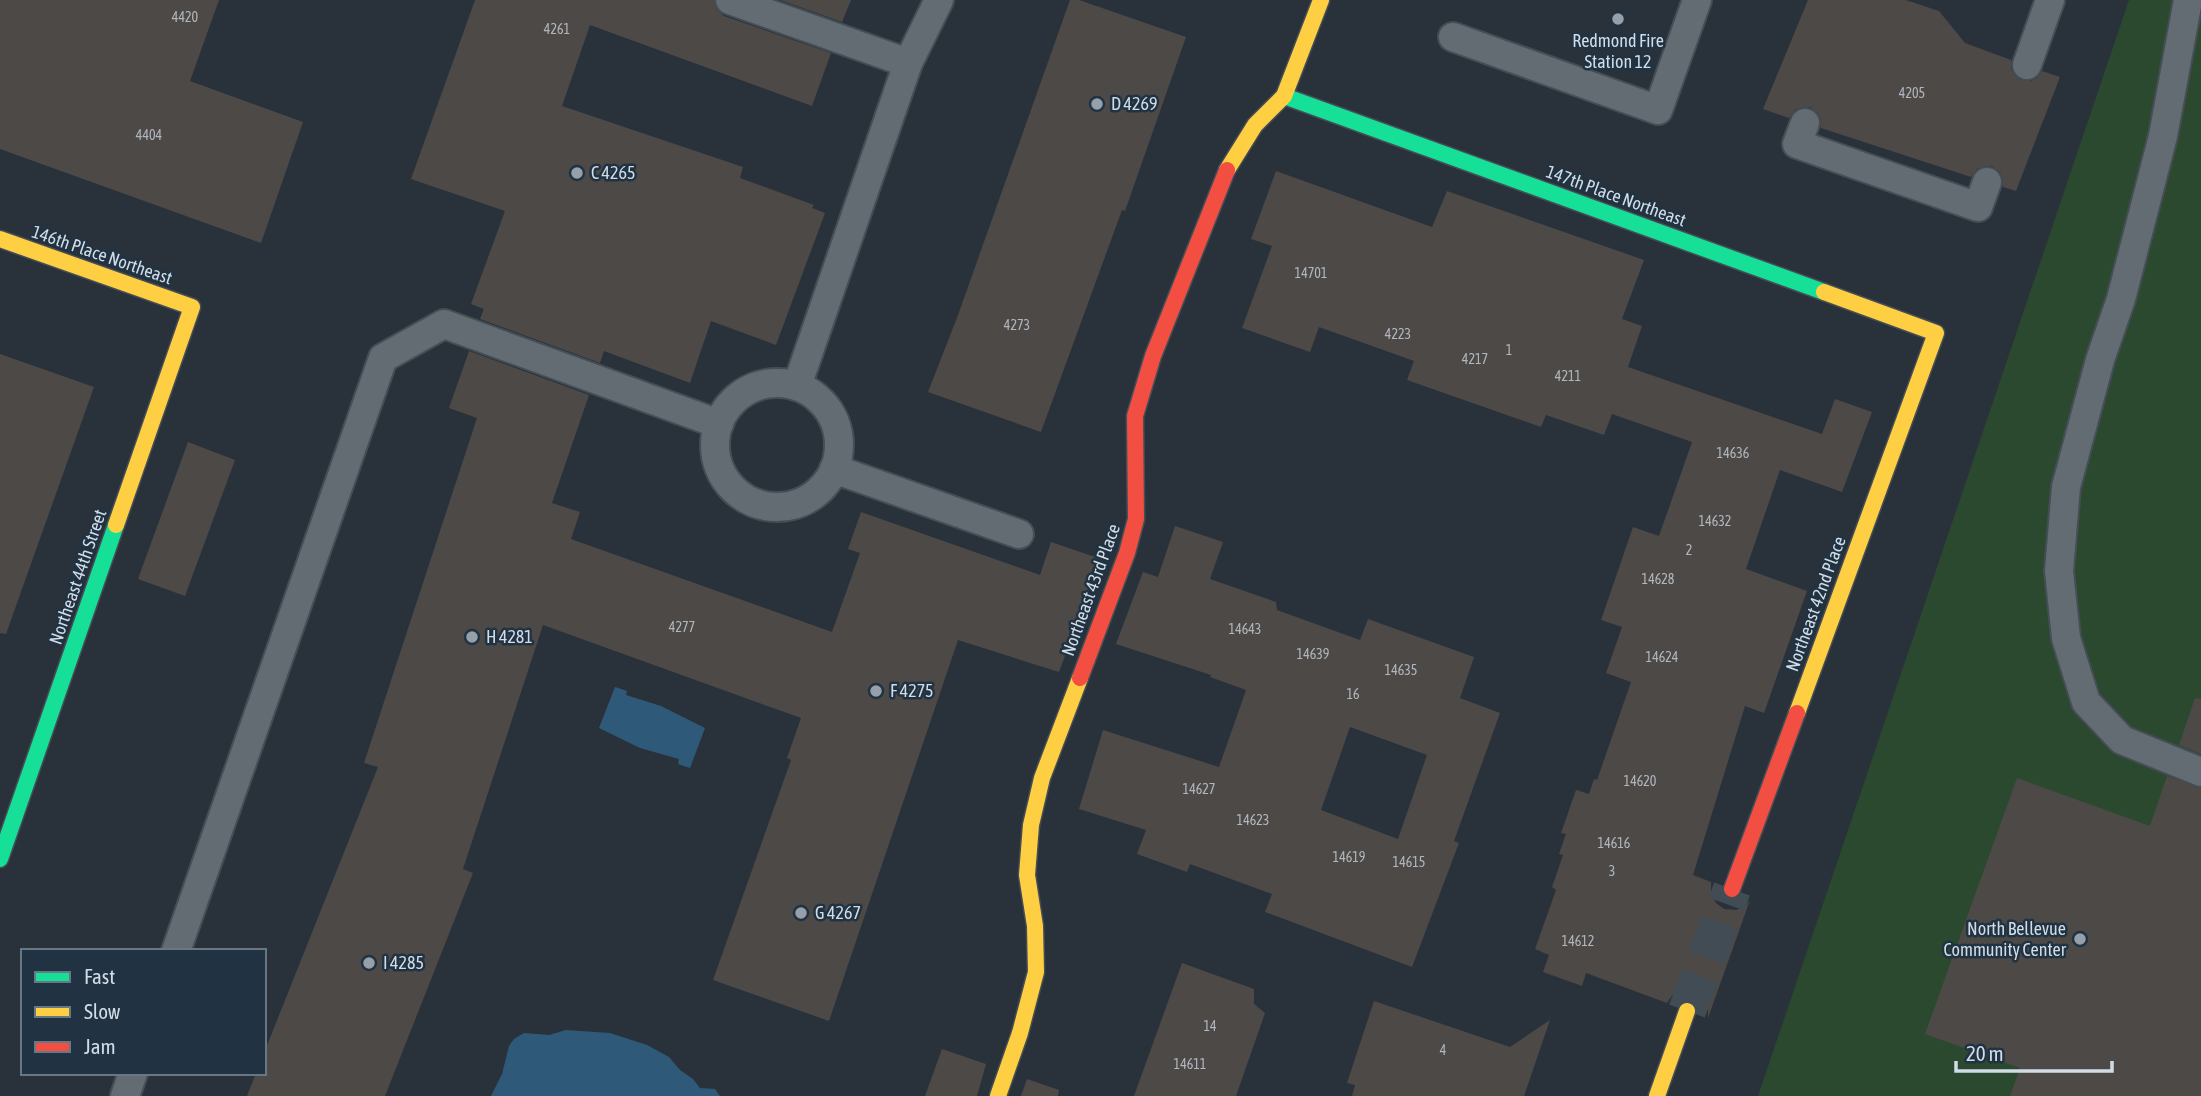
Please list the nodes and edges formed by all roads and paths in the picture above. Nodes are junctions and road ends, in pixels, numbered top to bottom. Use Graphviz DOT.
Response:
graph roads {
  1 [pos="730,0"];
  2 [pos="939,0"];
  3 [pos="1321,0"];
  4 [pos="1697,0"];
  5 [pos="2050,0"];
  6 [pos="2188,0"];
  7 [pos="1453,37"];
  8 [pos="908,63"];
  9 [pos="2027,65"];
  10 [pos="1284,96"];
  11 [pos="1805,123"];
  12 [pos="1987,182"];
  13 [pos="0,239"];
  14 [pos="192,307"];
  15 [pos="1936,332"];
  16 [pos="797,386"];
  17 [pos="719,424"];
  18 [pos="834,469"];
  19 [pos="1019,534"];
  20 [pos="2201,772"];
  21 [pos="0,859"];
  22 [pos="1732,889"];
  23 [pos="177,949"];
  24 [pos="1687,1011"];
  25 [pos="132,1075"];
  26 [pos="125,1096"];
  27 [pos="998,1096"];
  28 [pos="1657,1096"];
  1 -- 8 [label="lane"];
  2 -- 8 [label="lane"];
  3 -- 10 [label="street, Northeast 43rd Place"];
  4 -- 7 [label="lane"];
  5 -- 9 [label="lane"];
  6 -- 20 [label="lane"];
  8 -- 16 [label="lane"];
  10 -- 15 [label="street, 147th Place Northeast"];
  10 -- 27 [label="street, Northeast 43rd Place"];
  11 -- 12 [label="lane"];
  13 -- 14 [label="street, 146th Place Northeast"];
  14 -- 21 [label="street, Northeast 44th Street"];
  15 -- 22 [label="street, Northeast 42nd Place"];
  16 -- 17 [label="lane"];
  16 -- 18 [label="lane"];
  17 -- 18 [label="lane"];
  17 -- 23 [label="lane"];
  18 -- 19 [label="lane"];
  24 -- 28 [label="street"];
  25 -- 26 [label="lane"];
}
